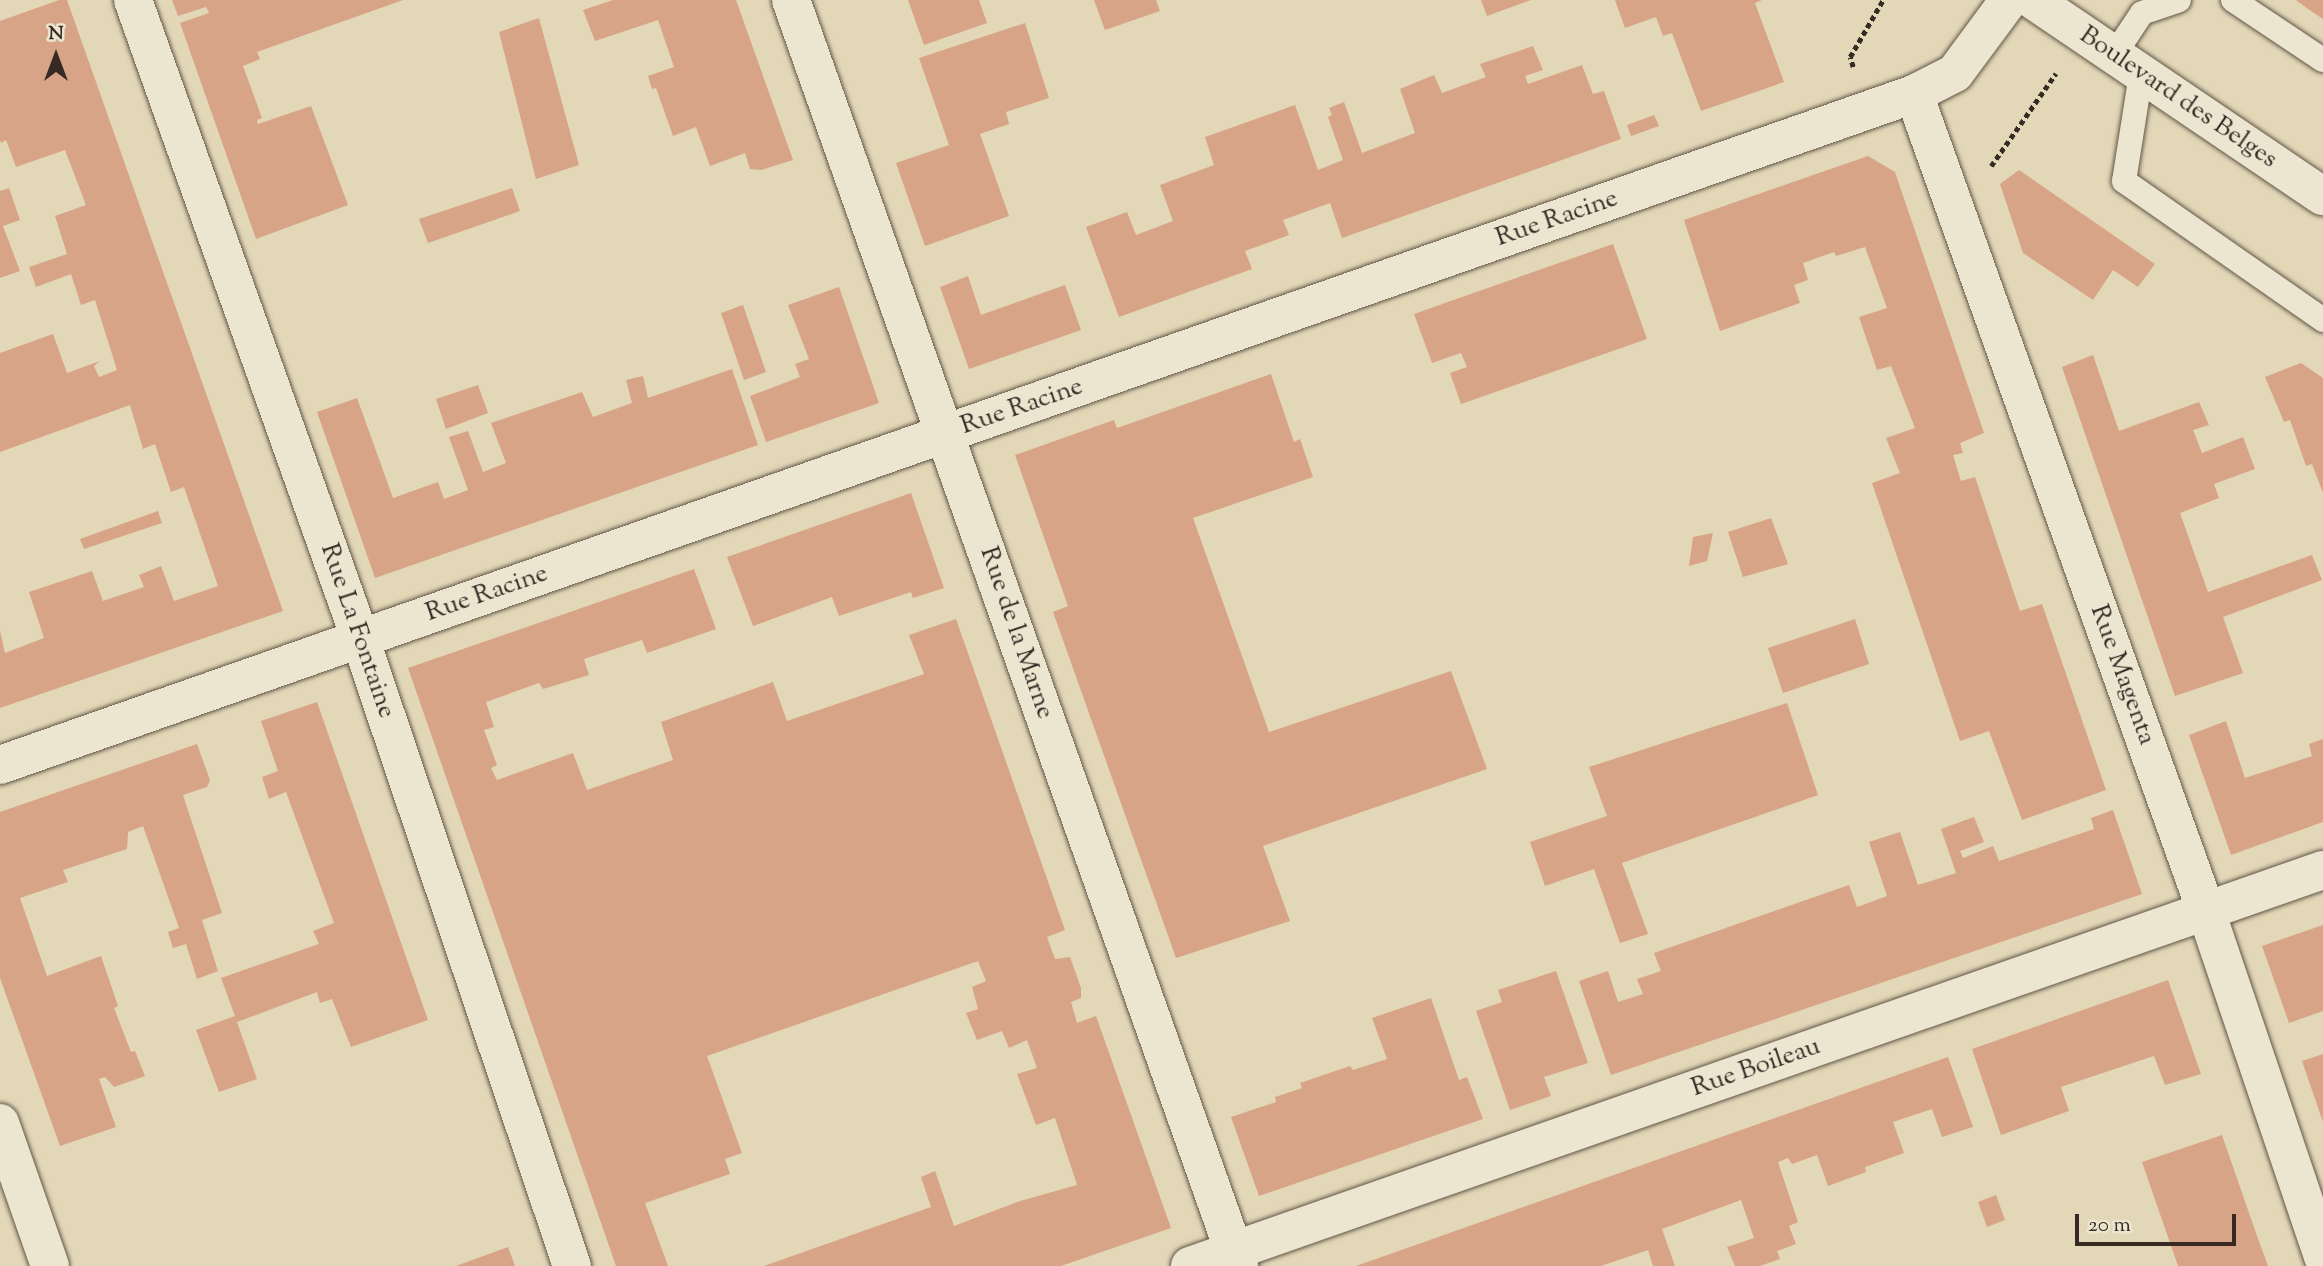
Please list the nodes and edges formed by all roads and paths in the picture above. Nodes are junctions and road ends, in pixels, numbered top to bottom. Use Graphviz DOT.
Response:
graph roads {
  1 [pos="134,0"];
  2 [pos="791,0"];
  3 [pos="2009,0"];
  4 [pos="2033,0"];
  5 [pos="2179,0"];
  6 [pos="2233,0"];
  7 [pos="2323,61"];
  8 [pos="2127,64"];
  9 [pos="1914,94"];
  10 [pos="2323,196"];
  11 [pos="2323,320"];
  12 [pos="946,433"];
  13 [pos="360,638"];
  14 [pos="0,765"];
  15 [pos="2323,870"];
  16 [pos="2206,911"];
  17 [pos="0,1123"];
  18 [pos="2323,1257"];
  19 [pos="1236,1259"];
  20 [pos="50,1266"];
  21 [pos="572,1266"];
  22 [pos="1190,1266"];
  1 -- 13 [label="street, Rue La Fontaine"];
  2 -- 12 [label="street, Rue de la Marne"];
  3 -- 9 [label="street, Rue Racine"];
  4 -- 8 [label="street, Boulevard des Belges"];
  5 -- 8 [label="lane"];
  6 -- 7 [label="lane"];
  8 -- 10 [label="street, Boulevard des Belges"];
  8 -- 11 [label="lane"];
  9 -- 12 [label="street, Rue Racine"];
  9 -- 16 [label="street, Rue Magenta"];
  12 -- 13 [label="street, Rue Racine"];
  12 -- 19 [label="street, Rue de la Marne"];
  13 -- 14 [label="street, Rue Racine"];
  13 -- 21 [label="street, Rue La Fontaine"];
  15 -- 16 [label="street, Rue Boileau"];
  16 -- 18 [label="street, Rue Magenta"];
  16 -- 19 [label="street, Rue Boileau"];
  17 -- 20 [label="street"];
  19 -- 22 [label="street, Rue Boileau"];
}
